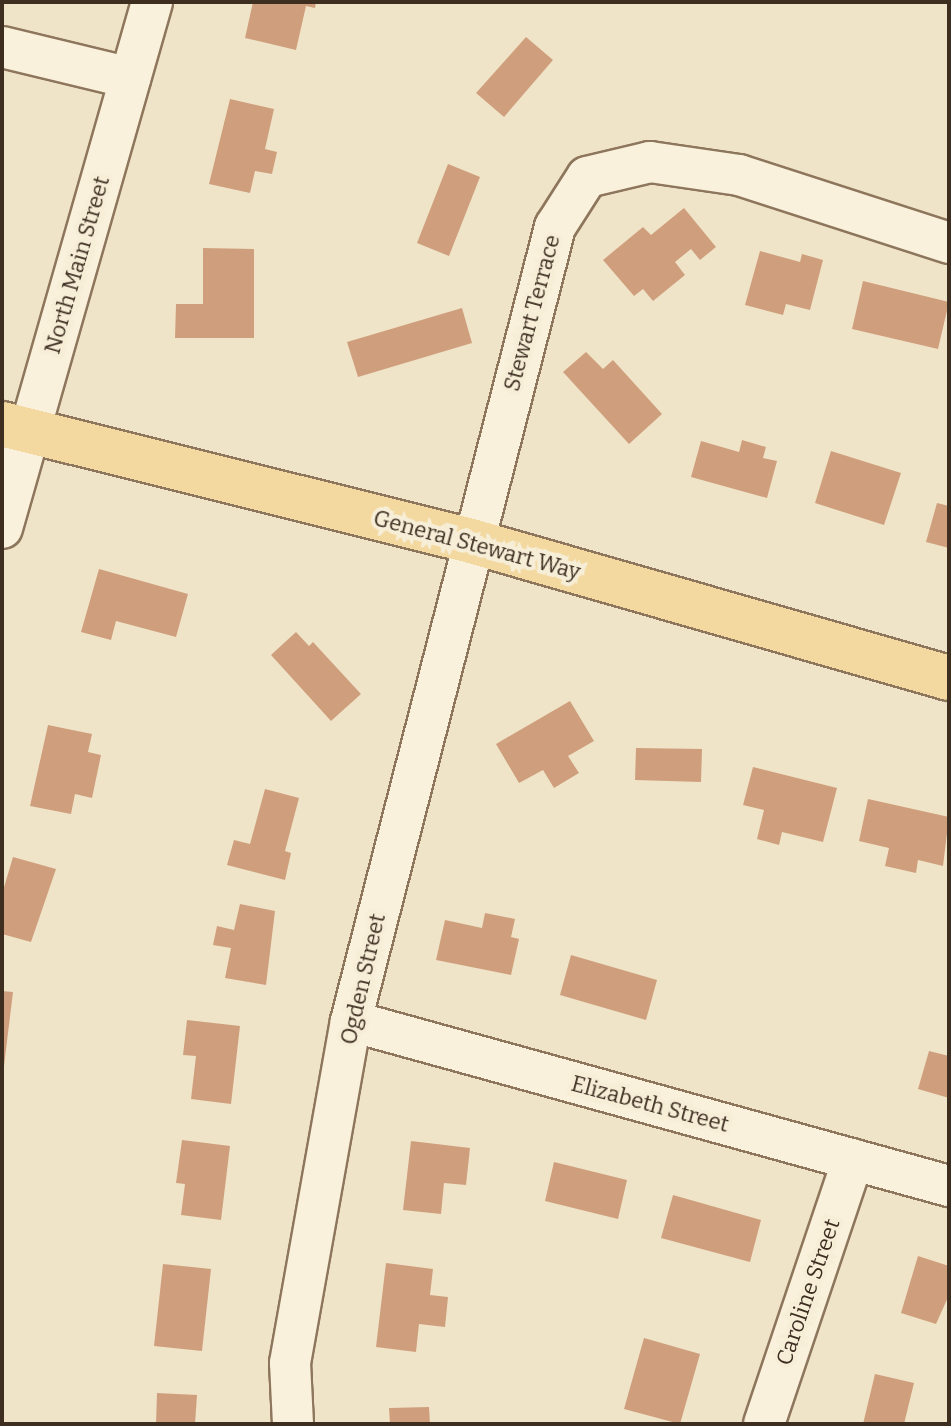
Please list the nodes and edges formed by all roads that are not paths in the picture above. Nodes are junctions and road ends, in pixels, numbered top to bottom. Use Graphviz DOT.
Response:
graph roads {
  1 [pos="152,2"];
  2 [pos="2,47"];
  3 [pos="130,78"];
  4 [pos="949,243"];
  5 [pos="16,428"];
  6 [pos="2,528"];
  7 [pos="471,541"];
  8 [pos="949,678"];
  9 [pos="351,1021"];
  10 [pos="853,1160"];
  11 [pos="949,1186"];
  12 [pos="293,1424"];
  13 [pos="764,1424"];
  1 -- 3 [label="street, North Main Street"];
  2 -- 3 [label="street"];
  3 -- 5 [label="street, North Main Street"];
  4 -- 7 [label="street, Stewart Terrace"];
  5 -- 6 [label="street, North Main Street"];
  5 -- 7 [label="main road, General Stewart Way"];
  7 -- 8 [label="main road, General Stewart Way"];
  7 -- 9 [label="street, Ogden Street"];
  9 -- 10 [label="street, Elizabeth Street"];
  9 -- 12 [label="street, Ogden Street"];
  10 -- 11 [label="street, Elizabeth Street"];
  10 -- 13 [label="street, Caroline Street"];
}
